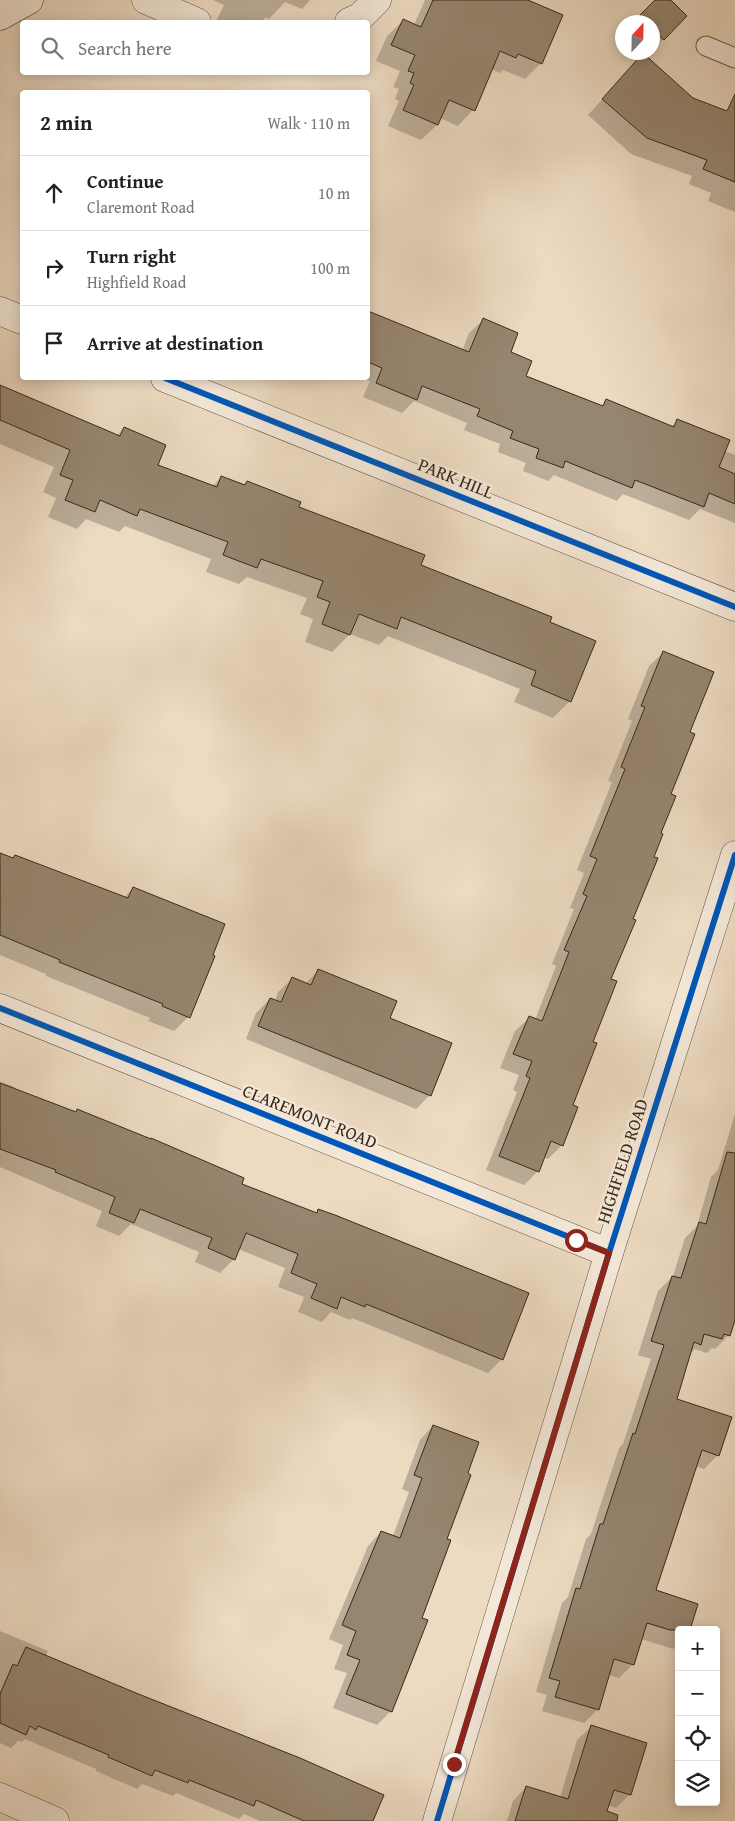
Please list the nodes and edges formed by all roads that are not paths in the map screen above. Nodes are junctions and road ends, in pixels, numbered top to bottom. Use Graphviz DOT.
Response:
graph roads {
  1 [pos="29,0"];
  2 [pos="146,0"];
  3 [pos="377,0"];
  4 [pos="0,16"];
  5 [pos="192,20"];
  6 [pos="353,20"];
  7 [pos="706,46"];
  8 [pos="735,58"];
  9 [pos="0,311"];
  10 [pos="20,319"];
  11 [pos="171,380"];
  12 [pos="735,606"];
  13 [pos="735,855"];
  14 [pos="0,1008"];
  15 [pos="609,1253"];
  16 [pos="0,1797"];
  17 [pos="55,1821"];
  18 [pos="437,1821"];
  1 -- 4 [label="street"];
  2 -- 5 [label="street"];
  3 -- 6 [label="street"];
  7 -- 8 [label="lane"];
  9 -- 10 [label="street"];
  11 -- 12 [label="street, PARK HILL"];
  13 -- 15 [label="street, HIGHFIELD ROAD"];
  14 -- 15 [label="street, CLAREMONT ROAD"];
  15 -- 18 [label="street, HIGHFIELD ROAD"];
  16 -- 17 [label="street"];
}
